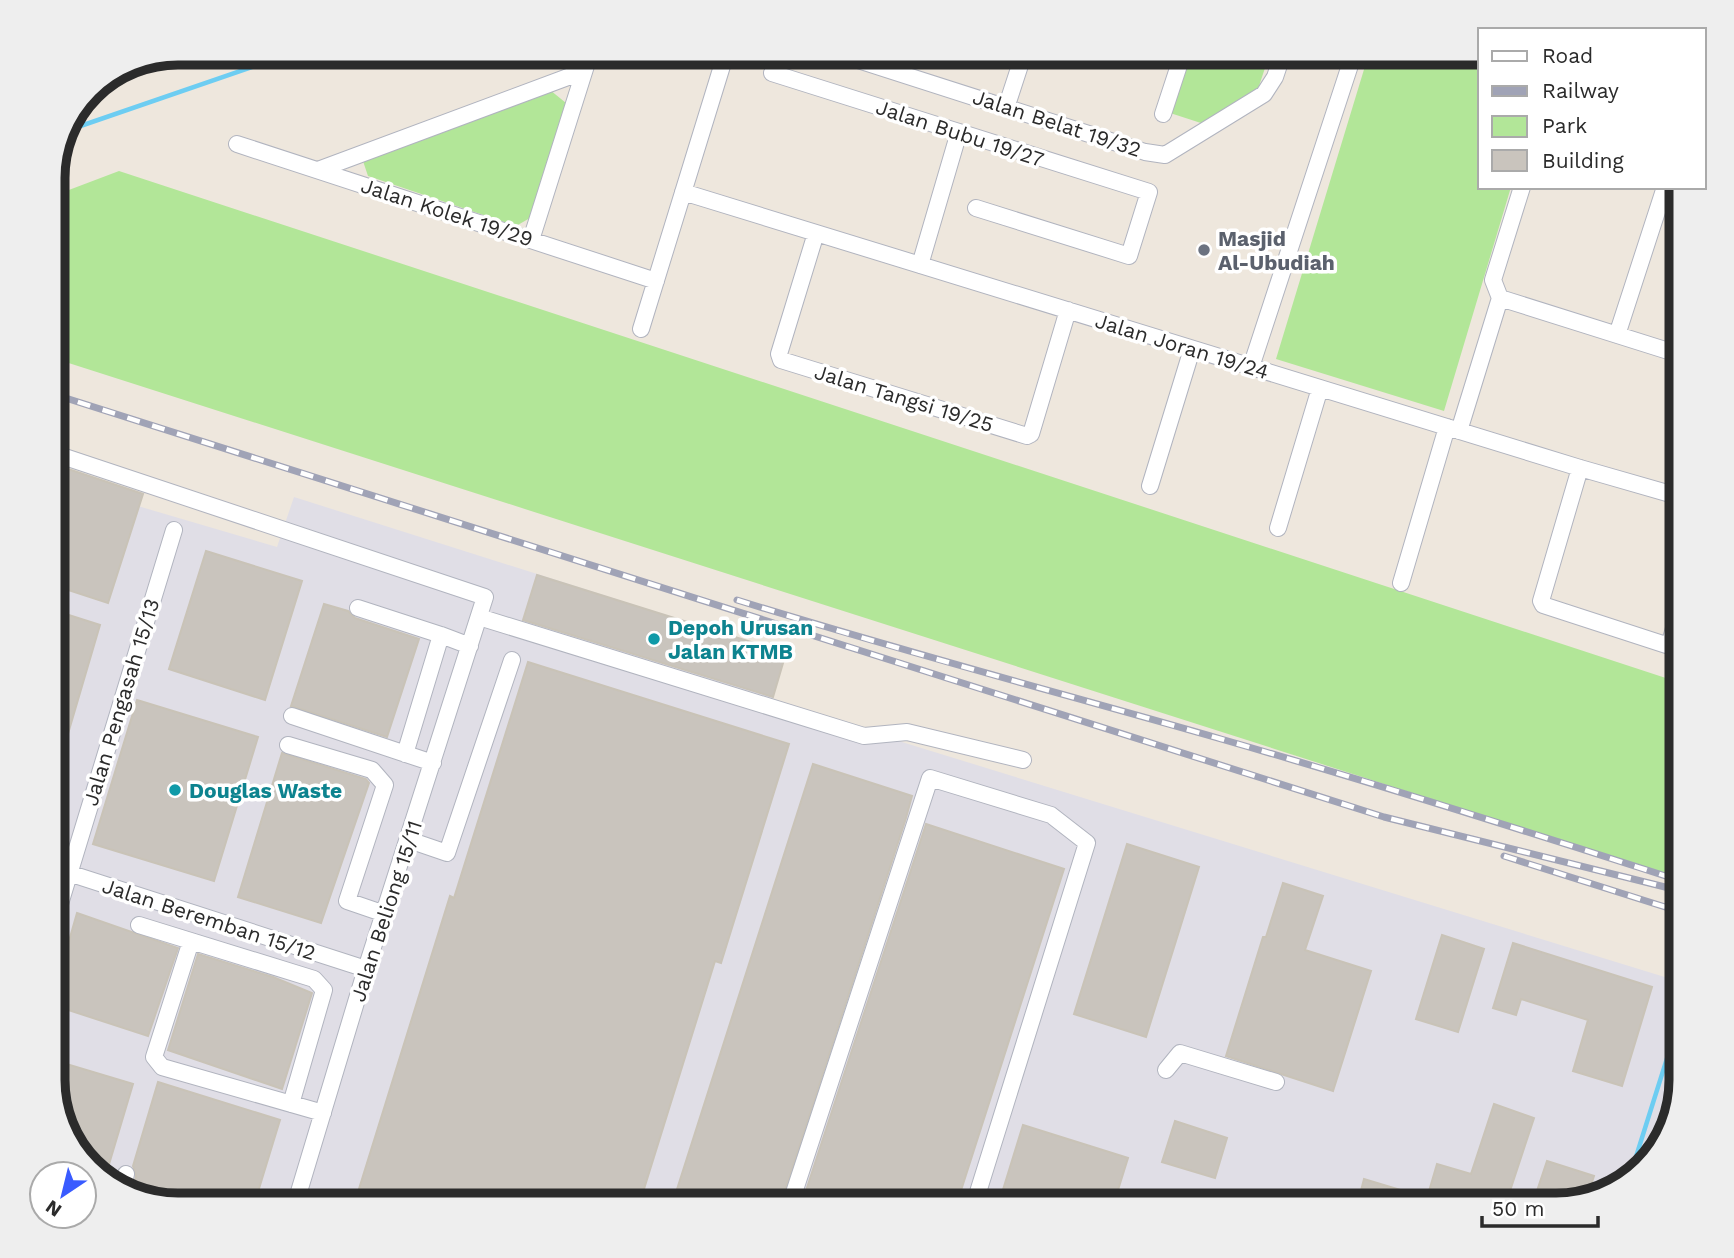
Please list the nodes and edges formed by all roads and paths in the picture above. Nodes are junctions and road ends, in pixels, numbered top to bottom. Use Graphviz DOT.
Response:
graph roads {
  1 [pos="586,65"];
  2 [pos="722,65"];
  3 [pos="892,65"];
  4 [pos="1020,65"];
  5 [pos="1179,65"];
  6 [pos="1279,65"];
  7 [pos="1350,65"];
  8 [pos="584,71"];
  9 [pos="772,73"];
  10 [pos="1006,108"];
  11 [pos="1163,114"];
  12 [pos="959,132"];
  13 [pos="237,144"];
  14 [pos="318,170"];
  15 [pos="1521,189"];
  16 [pos="1664,189"];
  17 [pos="683,192"];
  18 [pos="976,208"];
  19 [pos="816,233"];
  20 [pos="531,240"];
  21 [pos="920,265"];
  22 [pos="656,281"];
  23 [pos="1500,298"];
  24 [pos="1068,310"];
  25 [pos="641,329"];
  26 [pos="1617,335"];
  27 [pos="1192,349"];
  28 [pos="1669,351"];
  29 [pos="1251,367"];
  30 [pos="1320,388"];
  31 [pos="1453,429"];
  32 [pos="65,457"];
  33 [pos="1580,468"];
  34 [pos="1150,486"];
  35 [pos="1669,493"];
  36 [pos="1278,528"];
  37 [pos="174,530"];
  38 [pos="1401,583"];
  39 [pos="358,608"];
  40 [pos="479,617"];
  41 [pos="441,635"];
  42 [pos="1669,641"];
  43 [pos="470,646"];
  44 [pos="512,660"];
  45 [pos="292,716"];
  46 [pos="288,745"];
  47 [pos="405,754"];
  48 [pos="1023,760"];
  49 [pos="433,763"];
  50 [pos="409,840"];
  51 [pos="65,856"];
  52 [pos="65,873"];
  53 [pos="385,914"];
  54 [pos="139,925"];
  55 [pos="191,941"];
  56 [pos="366,969"];
  57 [pos="1166,1070"];
  58 [pos="1276,1082"];
  59 [pos="291,1104"];
  60 [pos="323,1113"];
  61 [pos="299,1193"];
  62 [pos="794,1193"];
  63 [pos="978,1193"];
  1 -- 8 [label="street"];
  2 -- 17 [label="street"];
  3 -- 10 [label="street, Jalan Belat 19/32"];
  4 -- 10 [label="street"];
  5 -- 11 [label="street"];
  6 -- 10 [label="street, Jalan Belat 19/32"];
  7 -- 29 [label="street"];
  8 -- 14 [label="street"];
  8 -- 20 [label="street"];
  9 -- 12 [label="street, Jalan Bubu 19/27"];
  12 -- 18 [label="street, Jalan Bubu 19/27"];
  12 -- 21 [label="street"];
  13 -- 14 [label="street, Jalan Kolek 19/29"];
  14 -- 20 [label="street, Jalan Kolek 19/29"];
  15 -- 23 [label="street"];
  16 -- 26 [label="street"];
  17 -- 19 [label="street, Jalan Joran 19/24"];
  17 -- 22 [label="street"];
  19 -- 21 [label="street, Jalan Joran 19/24"];
  19 -- 24 [label="street, Jalan Tangsi 19/25"];
  20 -- 22 [label="street, Jalan Kolek 19/29"];
  21 -- 24 [label="street, Jalan Joran 19/24"];
  22 -- 25 [label="street"];
  23 -- 26 [label="street"];
  23 -- 31 [label="street"];
  24 -- 27 [label="street, Jalan Joran 19/24"];
  26 -- 28 [label="street"];
  27 -- 29 [label="street, Jalan Joran 19/24"];
  27 -- 34 [label="street"];
  29 -- 30 [label="street, Jalan Joran 19/24"];
  30 -- 31 [label="street, Jalan Joran 19/24"];
  30 -- 36 [label="street"];
  31 -- 33 [label="street, Jalan Joran 19/24"];
  31 -- 38 [label="street"];
  32 -- 40 [label="street"];
  33 -- 35 [label="street, Jalan Joran 19/24"];
  33 -- 42 [label="street"];
  37 -- 51 [label="street, Jalan Pengasah 15/13"];
  39 -- 41 [label="street"];
  40 -- 43 [label="street, Jalan Beliong 15/11"];
  40 -- 48 [label="street"];
  41 -- 43 [label="street"];
  41 -- 47 [label="street"];
  43 -- 49 [label="street, Jalan Beliong 15/11"];
  44 -- 50 [label="street"];
  45 -- 47 [label="street"];
  46 -- 53 [label="street"];
  47 -- 49 [label="street"];
  49 -- 50 [label="street, Jalan Beliong 15/11"];
  50 -- 53 [label="street, Jalan Beliong 15/11"];
  52 -- 56 [label="street, Jalan Beremban 15/12"];
  53 -- 56 [label="street, Jalan Beliong 15/11"];
  54 -- 55 [label="street"];
  55 -- 59 [label="street"];
  55 -- 59 [label="street"];
  56 -- 60 [label="street, Jalan Beliong 15/11"];
  57 -- 58 [label="street"];
  59 -- 60 [label="street"];
  60 -- 61 [label="street, Jalan Beliong 15/11"];
  62 -- 63 [label="street"];
}
